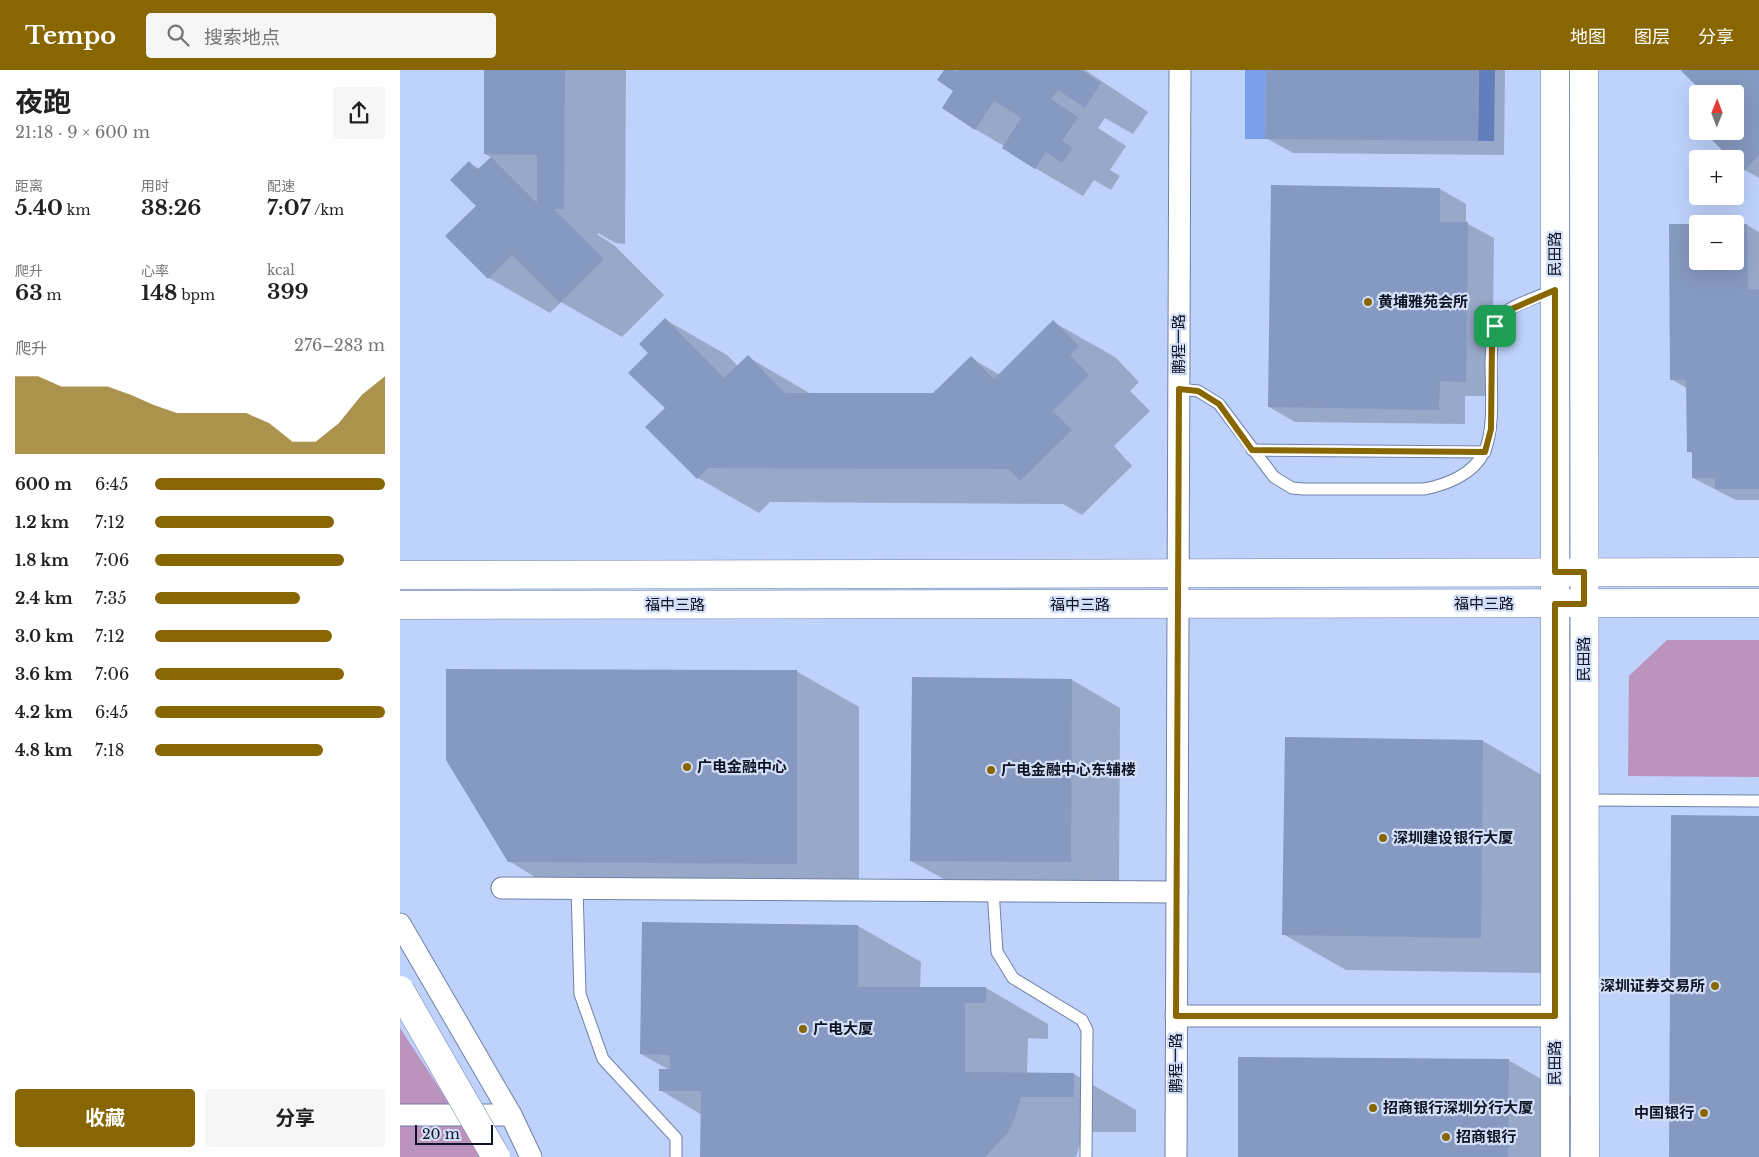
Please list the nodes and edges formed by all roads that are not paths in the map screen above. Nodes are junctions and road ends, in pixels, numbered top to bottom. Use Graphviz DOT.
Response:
graph roads {
  1 [pos="1180,70"];
  2 [pos="1556,70"];
  3 [pos="1584,70"];
  4 [pos="1555,290"];
  5 [pos="1179,389"];
  6 [pos="1252,450"];
  7 [pos="1485,452"];
  8 [pos="1555,572"];
  9 [pos="1584,572"];
  10 [pos="1759,572"];
  11 [pos="1178,573"];
  12 [pos="400,575"];
  13 [pos="1759,603"];
  14 [pos="1178,604"];
  15 [pos="1555,604"];
  16 [pos="1584,604"];
  17 [pos="400,606"];
  18 [pos="1585,800"];
  19 [pos="1759,801"];
  20 [pos="502,888"];
  21 [pos="577,888"];
  22 [pos="993,890"];
  23 [pos="1177,892"];
  24 [pos="400,924"];
  25 [pos="400,990"];
  26 [pos="1176,1016"];
  27 [pos="1555,1016"];
  28 [pos="400,1114"];
  29 [pos="512,1115"];
  30 [pos="496,1157"];
  31 [pos="531,1157"];
  32 [pos="676,1157"];
  33 [pos="1086,1157"];
  34 [pos="1176,1157"];
  35 [pos="1555,1157"];
  36 [pos="1585,1157"];
  1 -- 5 [label="street, 鹏程一路"];
  2 -- 4 [label="street, 民田路"];
  3 -- 9 [label="street, 民田路"];
  4 -- 7 [label="lane"];
  4 -- 8 [label="street, 民田路"];
  5 -- 6 [label="lane"];
  5 -- 11 [label="street, 鹏程一路"];
  6 -- 7 [label="lane"];
  6 -- 7 [label="lane"];
  8 -- 9 [label="street, 福中三路"];
  8 -- 11 [label="street, 福中三路"];
  8 -- 15 [label="street, 民田路"];
  9 -- 10 [label="street, 福中三路"];
  9 -- 16 [label="street, 民田路"];
  11 -- 12 [label="street, 福中三路"];
  11 -- 14 [label="street, 鹏程一路"];
  13 -- 16 [label="street, 福中三路"];
  14 -- 15 [label="street, 福中三路"];
  14 -- 17 [label="street, 福中三路"];
  14 -- 23 [label="street, 鹏程一路"];
  15 -- 16 [label="street, 福中三路"];
  15 -- 27 [label="street, 民田路"];
  16 -- 18 [label="street, 民田路"];
  18 -- 19 [label="lane"];
  18 -- 36 [label="street, 民田路"];
  20 -- 21 [label="street"];
  21 -- 22 [label="street"];
  21 -- 32 [label="lane"];
  22 -- 23 [label="street"];
  22 -- 33 [label="lane"];
  23 -- 26 [label="street, 鹏程一路"];
  24 -- 29 [label="street"];
  25 -- 30 [label="street, bridge"];
  26 -- 27 [label="street"];
  26 -- 34 [label="street, 鹏程一路"];
  27 -- 35 [label="street, 民田路"];
  28 -- 29 [label="street"];
  29 -- 31 [label="street"];
}
